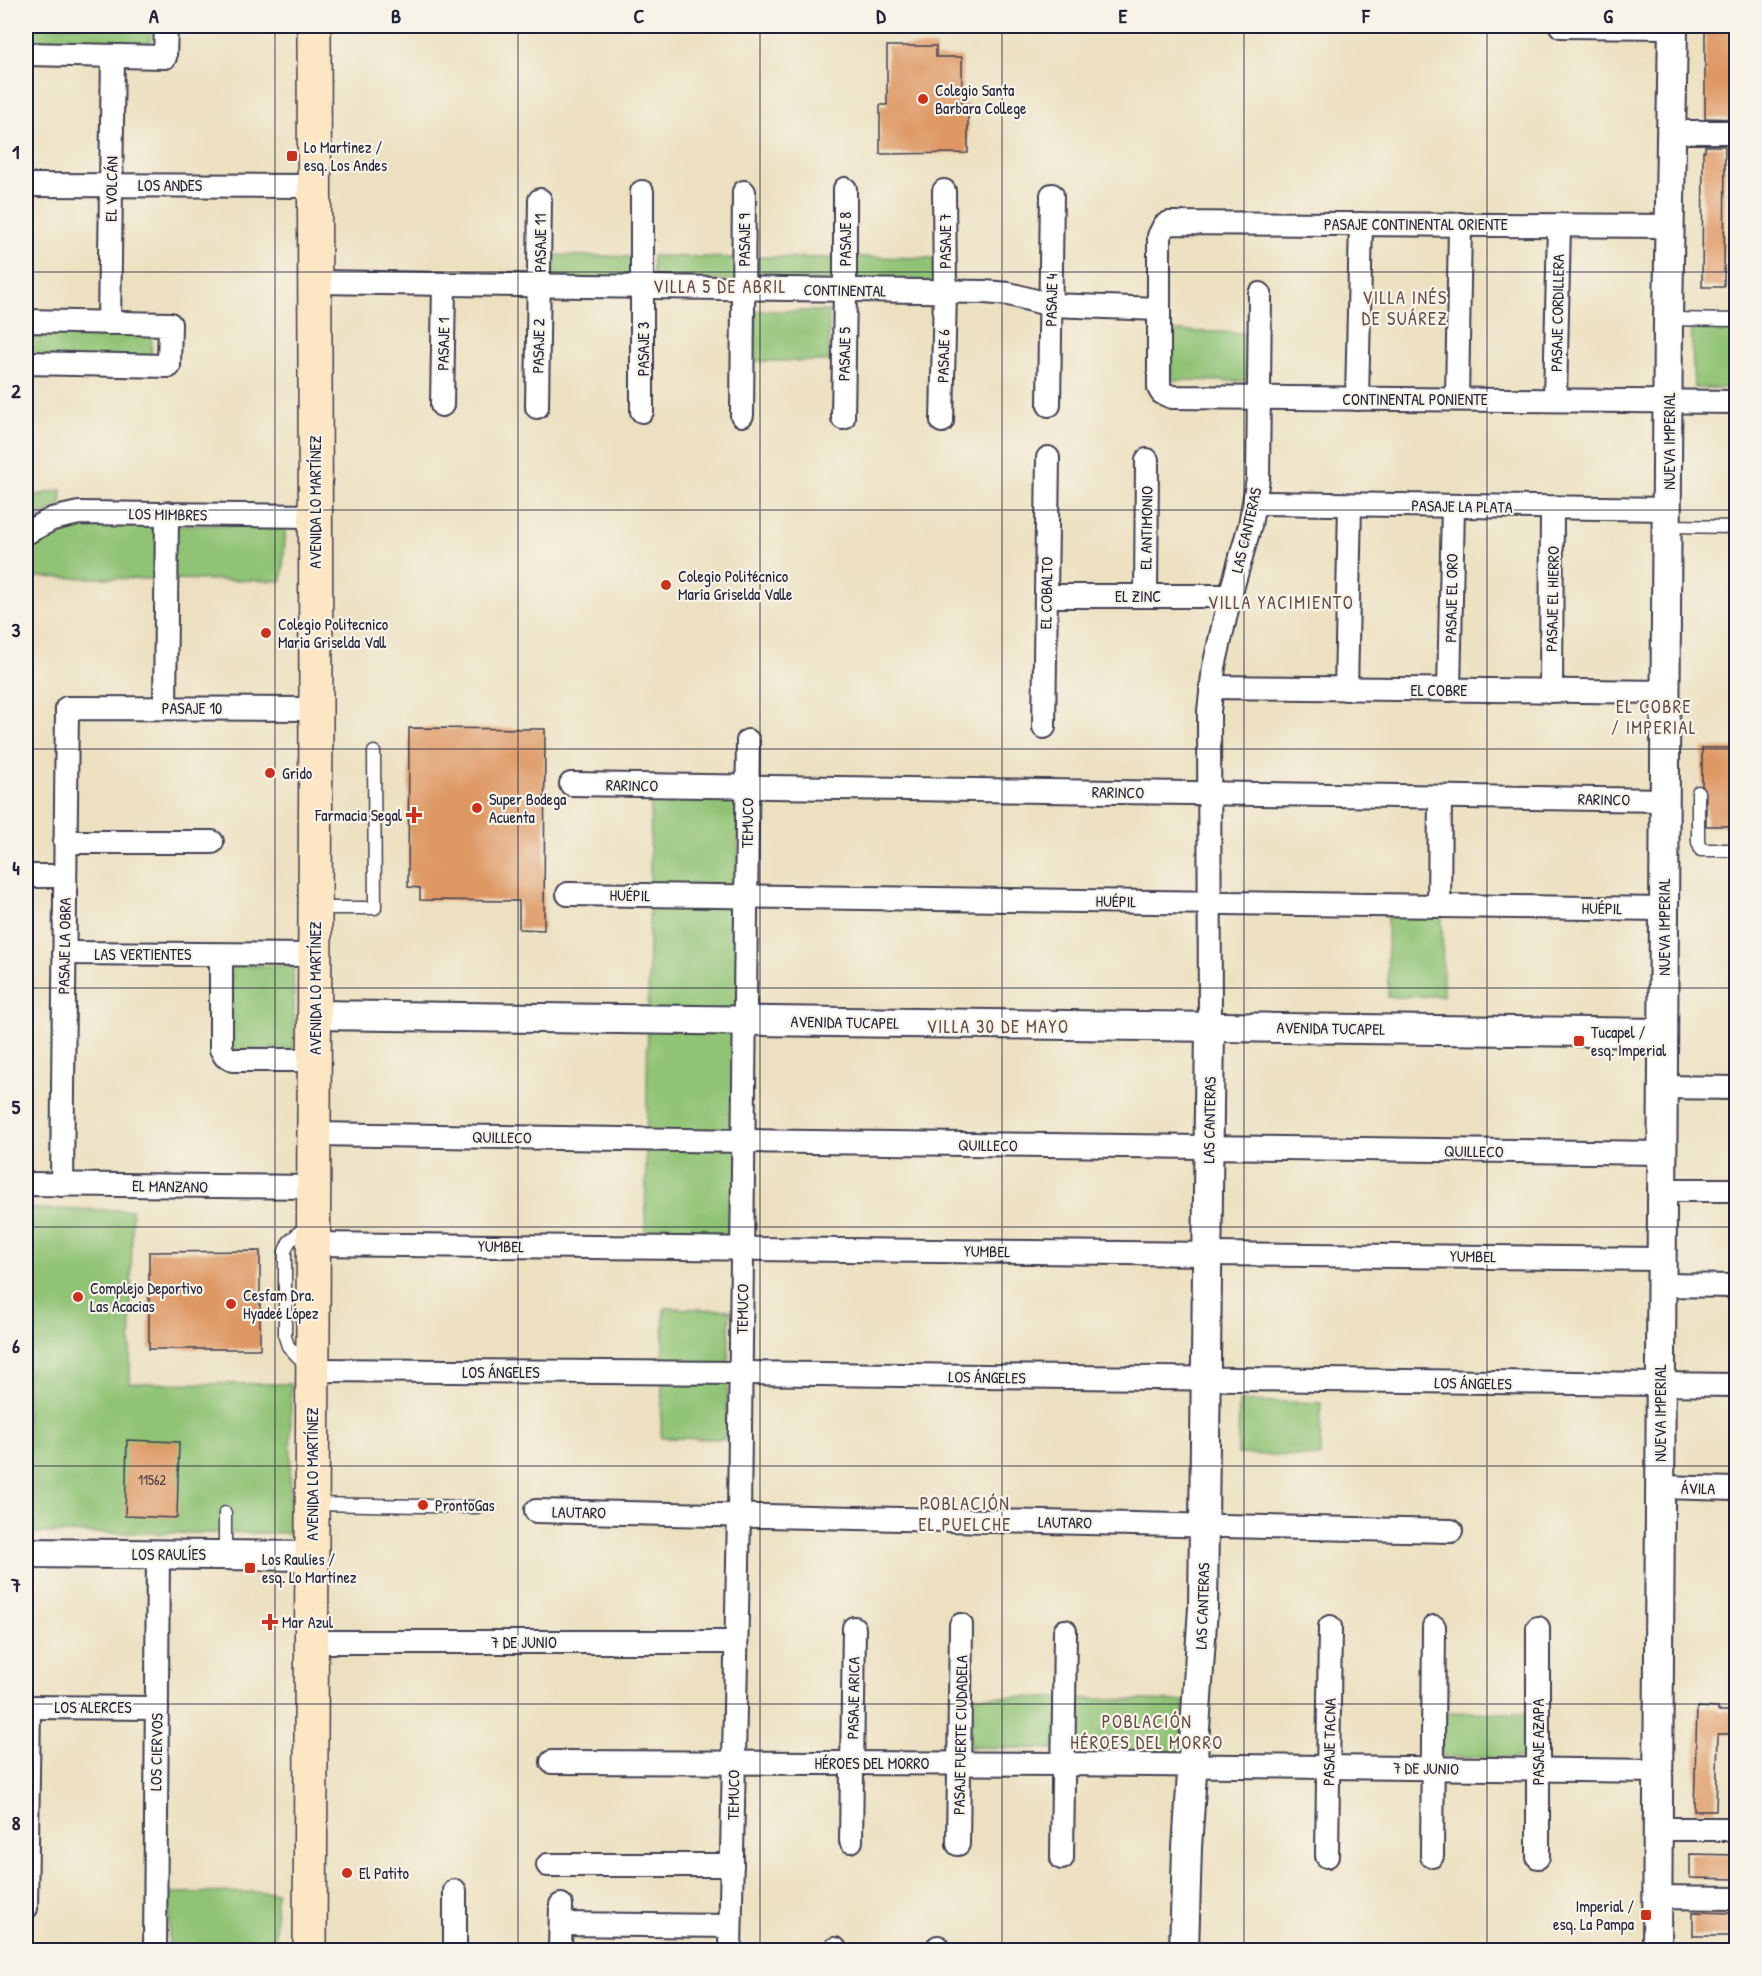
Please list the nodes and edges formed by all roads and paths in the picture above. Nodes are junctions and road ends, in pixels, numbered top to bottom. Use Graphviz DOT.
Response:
graph roads {
  1 [pos="166,26"];
  2 [pos="314,26"];
  3 [pos="1561,26"];
  4 [pos="1673,26"];
  5 [pos="26,54"];
  6 [pos="113,56"];
  7 [pos="1671,132"];
  8 [pos="1737,132"];
  9 [pos="26,185"];
  10 [pos="111,185"];
  11 [pos="314,186"];
  12 [pos="845,189"];
  13 [pos="945,191"];
  14 [pos="642,192"];
  15 [pos="744,192"];
  16 [pos="1052,195"];
  17 [pos="540,200"];
  18 [pos="1361,224"];
  19 [pos="1460,224"];
  20 [pos="1559,225"];
  21 [pos="1670,226"];
  22 [pos="315,282"];
  23 [pos="444,284"];
  24 [pos="540,285"];
  25 [pos="643,287"];
  26 [pos="744,288"];
  27 [pos="846,290"];
  28 [pos="945,291"];
  29 [pos="1260,294"];
  30 [pos="1051,305"];
  31 [pos="1159,309"];
  32 [pos="1668,319"];
  33 [pos="1737,320"];
  34 [pos="26,321"];
  35 [pos="109,323"];
  36 [pos="26,363"];
  37 [pos="1259,398"];
  38 [pos="1357,399"];
  39 [pos="1457,399"];
  40 [pos="1555,400"];
  41 [pos="1669,401"];
  42 [pos="1737,402"];
  43 [pos="442,405"];
  44 [pos="1049,405"];
  45 [pos="537,407"];
  46 [pos="642,411"];
  47 [pos="742,415"];
  48 [pos="843,418"];
  49 [pos="942,421"];
  50 [pos="1048,459"];
  51 [pos="1147,460"];
  52 [pos="1255,503"];
  53 [pos="1350,505"];
  54 [pos="1453,506"];
  55 [pos="1552,508"];
  56 [pos="167,513"];
  57 [pos="315,516"];
  58 [pos="1668,518"];
  59 [pos="1737,527"];
  60 [pos="26,533"];
  61 [pos="1046,596"];
  62 [pos="1146,596"];
  63 [pos="1230,596"];
  64 [pos="1211,687"];
  65 [pos="1346,689"];
  66 [pos="1449,690"];
  67 [pos="1551,690"];
  68 [pos="1666,692"];
  69 [pos="67,708"];
  70 [pos="165,708"];
  71 [pos="316,709"];
  72 [pos="1044,727"];
  73 [pos="748,741"];
  74 [pos="374,752"];
  75 [pos="571,784"];
  76 [pos="748,787"];
  77 [pos="1698,792"];
  78 [pos="1209,794"];
  79 [pos="1440,797"];
  80 [pos="1665,800"];
  81 [pos="66,842"];
  82 [pos="212,842"];
  83 [pos="1737,850"];
  84 [pos="26,876"];
  85 [pos="65,876"];
  86 [pos="568,894"];
  87 [pos="746,897"];
  88 [pos="1208,903"];
  89 [pos="1439,906"];
  90 [pos="315,908"];
  91 [pos="1664,909"];
  92 [pos="64,953"];
  93 [pos="221,955"];
  94 [pos="315,955"];
  95 [pos="315,1015"];
  96 [pos="744,1020"];
  97 [pos="1210,1026"];
  98 [pos="1663,1033"];
  99 [pos="315,1060"];
  100 [pos="1663,1087"];
  101 [pos="1737,1088"];
  102 [pos="314,1134"];
  103 [pos="743,1142"];
  104 [pos="1208,1148"];
  105 [pos="1662,1154"];
  106 [pos="26,1184"];
  107 [pos="62,1185"];
  108 [pos="314,1187"];
  109 [pos="1662,1190"];
  110 [pos="1737,1190"];
  111 [pos="314,1232"];
  112 [pos="742,1248"];
  113 [pos="1207,1253"];
  114 [pos="1661,1272"];
  115 [pos="1737,1286"];
  116 [pos="313,1370"];
  117 [pos="741,1373"];
  118 [pos="1206,1380"];
  119 [pos="1660,1385"];
  120 [pos="1737,1385"];
  121 [pos="1659,1487"];
  122 [pos="1737,1489"];
  123 [pos="312,1504"];
  124 [pos="477,1507"];
  125 [pos="536,1511"];
  126 [pos="225,1513"];
  127 [pos="739,1515"];
  128 [pos="1204,1525"];
  129 [pos="1450,1531"];
  130 [pos="26,1553"];
  131 [pos="158,1554"];
  132 [pos="225,1555"];
  133 [pos="312,1556"];
  134 [pos="961,1625"];
  135 [pos="1330,1627"];
  136 [pos="1434,1627"];
  137 [pos="854,1628"];
  138 [pos="1538,1628"];
  139 [pos="1065,1632"];
  140 [pos="311,1642"];
  141 [pos="736,1642"];
  142 [pos="27,1707"];
  143 [pos="157,1708"];
  144 [pos="552,1762"];
  145 [pos="734,1762"];
  146 [pos="852,1763"];
  147 [pos="959,1764"];
  148 [pos="1063,1764"];
  149 [pos="1193,1765"];
  150 [pos="1328,1767"];
  151 [pos="1432,1768"];
  152 [pos="1538,1769"];
  153 [pos="1659,1771"];
  154 [pos="1659,1829"];
  155 [pos="1737,1829"];
  156 [pos="851,1841"];
  157 [pos="958,1844"];
  158 [pos="1327,1856"];
  159 [pos="1432,1856"];
  160 [pos="1538,1857"];
  161 [pos="1062,1858"];
  162 [pos="548,1865"];
  163 [pos="732,1870"];
  164 [pos="455,1891"];
  165 [pos="1658,1897"];
  166 [pos="1737,1898"];
  167 [pos="26,1908"];
  168 [pos="730,1926"];
  169 [pos="155,1950"];
  170 [pos="310,1950"];
  171 [pos="454,1950"];
  172 [pos="560,1950"];
  173 [pos="730,1950"];
  174 [pos="1184,1950"];
  175 [pos="1657,1950"];
  1 -- 6 [label="street"];
  2 -- 11 [label="main road, AVENIDA LO MARTÍNEZ"];
  3 -- 4 [label="street"];
  4 -- 7 [label="street, NUEVA IMPERIAL"];
  5 -- 6 [label="street"];
  6 -- 10 [label="street, EL VOLCÁN"];
  7 -- 8 [label="street"];
  7 -- 21 [label="street, NUEVA IMPERIAL"];
  9 -- 10 [label="street, LOS ANDES"];
  10 -- 11 [label="street, LOS ANDES"];
  10 -- 35 [label="street, EL VOLCÁN"];
  11 -- 22 [label="main road, AVENIDA LO MARTÍNEZ"];
  12 -- 27 [label="street, PASAJE 8"];
  13 -- 28 [label="street, PASAJE 7"];
  14 -- 25 [label="street"];
  15 -- 26 [label="street, PASAJE 9"];
  16 -- 30 [label="street, PASAJE 4"];
  17 -- 24 [label="street, PASAJE 11"];
  18 -- 19 [label="street, PASAJE CONTINENTAL ORIENTE"];
  18 -- 31 [label="street, PASAJE CONTINENTAL ORIENTE"];
  18 -- 38 [label="street"];
  19 -- 20 [label="street, PASAJE CONTINENTAL ORIENTE"];
  19 -- 39 [label="street"];
  20 -- 21 [label="street, PASAJE CONTINENTAL ORIENTE"];
  20 -- 40 [label="street, PASAJE CORDILLERA"];
  21 -- 32 [label="street, NUEVA IMPERIAL"];
  22 -- 23 [label="street, CONTINENTAL"];
  22 -- 57 [label="main road, AVENIDA LO MARTÍNEZ"];
  23 -- 24 [label="street, CONTINENTAL"];
  23 -- 43 [label="street, PASAJE 1"];
  24 -- 25 [label="street, CONTINENTAL"];
  24 -- 45 [label="street, PASAJE 2"];
  25 -- 26 [label="street, CONTINENTAL"];
  25 -- 46 [label="street, PASAJE 3"];
  26 -- 27 [label="street, CONTINENTAL"];
  26 -- 47 [label="street"];
  27 -- 28 [label="street, CONTINENTAL"];
  27 -- 48 [label="street, PASAJE 5"];
  28 -- 30 [label="street, CONTINENTAL"];
  28 -- 49 [label="street, PASAJE 6"];
  29 -- 37 [label="street, LAS CANTERAS"];
  30 -- 31 [label="street, CONTINENTAL"];
  30 -- 44 [label="street, PASAJE 4"];
  31 -- 37 [label="street, CONTINENTAL PONIENTE"];
  32 -- 33 [label="lane"];
  32 -- 41 [label="street, NUEVA IMPERIAL"];
  34 -- 35 [label="street"];
  35 -- 36 [label="street"];
  37 -- 38 [label="street, CONTINENTAL PONIENTE"];
  37 -- 52 [label="street, LAS CANTERAS"];
  38 -- 39 [label="street, CONTINENTAL PONIENTE"];
  39 -- 40 [label="street, CONTINENTAL PONIENTE"];
  40 -- 41 [label="street, CONTINENTAL PONIENTE"];
  41 -- 42 [label="street, CONTINENTAL PONIENTE"];
  41 -- 58 [label="street, NUEVA IMPERIAL"];
  50 -- 61 [label="street, EL COBALTO"];
  51 -- 62 [label="street, EL ANTIMONIO"];
  52 -- 53 [label="street, PASAJE LA PLATA"];
  52 -- 63 [label="street, LAS CANTERAS"];
  53 -- 54 [label="street, PASAJE LA PLATA"];
  53 -- 65 [label="street"];
  54 -- 55 [label="street, PASAJE LA PLATA"];
  54 -- 66 [label="street, PASAJE EL ORO"];
  55 -- 58 [label="street, PASAJE LA PLATA"];
  55 -- 67 [label="street, PASAJE EL HIERRO"];
  56 -- 57 [label="street, LOS MIMBRES"];
  56 -- 60 [label="street, LOS MIMBRES"];
  56 -- 70 [label="street"];
  57 -- 71 [label="main road, AVENIDA LO MARTÍNEZ"];
  58 -- 59 [label="lane"];
  58 -- 68 [label="street, NUEVA IMPERIAL"];
  61 -- 62 [label="street, EL ZINC"];
  61 -- 72 [label="street, EL COBALTO"];
  62 -- 63 [label="street, EL ZINC"];
  63 -- 64 [label="street, LAS CANTERAS"];
  64 -- 65 [label="street, EL COBRE"];
  64 -- 78 [label="street, LAS CANTERAS"];
  65 -- 66 [label="street, EL COBRE"];
  66 -- 67 [label="street, EL COBRE"];
  67 -- 68 [label="street, EL COBRE"];
  68 -- 80 [label="street, NUEVA IMPERIAL"];
  69 -- 70 [label="street, PASAJE 10"];
  69 -- 81 [label="street, PASAJE LA OBRA"];
  70 -- 71 [label="street, PASAJE 10"];
  71 -- 90 [label="main road, AVENIDA LO MARTÍNEZ"];
  73 -- 76 [label="street, TEMUCO"];
  74 -- 90 [label="lane"];
  75 -- 76 [label="street, RARINCO"];
  76 -- 78 [label="street, RARINCO"];
  76 -- 87 [label="street, TEMUCO"];
  77 -- 83 [label="lane"];
  78 -- 79 [label="street, RARINCO"];
  78 -- 88 [label="street, LAS CANTERAS"];
  79 -- 80 [label="street, RARINCO"];
  79 -- 89 [label="street"];
  80 -- 91 [label="street, NUEVA IMPERIAL"];
  81 -- 82 [label="street"];
  81 -- 85 [label="street, PASAJE LA OBRA"];
  84 -- 85 [label="street"];
  85 -- 92 [label="street, PASAJE LA OBRA"];
  86 -- 87 [label="street, HUÉPIL"];
  87 -- 88 [label="street, HUÉPIL"];
  87 -- 96 [label="street, TEMUCO"];
  88 -- 89 [label="street, HUÉPIL"];
  88 -- 97 [label="street, LAS CANTERAS"];
  89 -- 91 [label="street, HUÉPIL"];
  90 -- 94 [label="main road, AVENIDA LO MARTÍNEZ"];
  91 -- 98 [label="street, NUEVA IMPERIAL"];
  92 -- 93 [label="street, LAS VERTIENTES"];
  92 -- 107 [label="street, PASAJE LA OBRA"];
  93 -- 94 [label="street, LAS VERTIENTES"];
  93 -- 99 [label="street"];
  94 -- 95 [label="main road, AVENIDA LO MARTÍNEZ"];
  95 -- 96 [label="street, AVENIDA TUCAPEL"];
  95 -- 99 [label="main road, AVENIDA LO MARTÍNEZ"];
  96 -- 97 [label="street, AVENIDA TUCAPEL"];
  96 -- 103 [label="street, TEMUCO"];
  97 -- 98 [label="street, AVENIDA TUCAPEL"];
  97 -- 104 [label="street, LAS CANTERAS"];
  98 -- 100 [label="street, NUEVA IMPERIAL"];
  99 -- 102 [label="main road, AVENIDA LO MARTÍNEZ"];
  100 -- 101 [label="street"];
  100 -- 105 [label="street, NUEVA IMPERIAL"];
  102 -- 103 [label="street, QUILLECO"];
  102 -- 108 [label="main road, AVENIDA LO MARTÍNEZ"];
  103 -- 104 [label="street, QUILLECO"];
  103 -- 112 [label="street, TEMUCO"];
  104 -- 105 [label="street, QUILLECO"];
  104 -- 113 [label="street, LAS CANTERAS"];
  105 -- 109 [label="street, NUEVA IMPERIAL"];
  106 -- 107 [label="street, EL MANZANO"];
  107 -- 108 [label="street, EL MANZANO"];
  108 -- 111 [label="main road, AVENIDA LO MARTÍNEZ"];
  109 -- 110 [label="street"];
  109 -- 114 [label="street, NUEVA IMPERIAL"];
  111 -- 112 [label="street, YUMBEL"];
  111 -- 116 [label="main road, AVENIDA LO MARTÍNEZ"];
  112 -- 113 [label="street, YUMBEL"];
  112 -- 117 [label="street, TEMUCO"];
  113 -- 114 [label="street, YUMBEL"];
  113 -- 118 [label="street, LAS CANTERAS"];
  114 -- 115 [label="street, YUMBEL"];
  114 -- 119 [label="street, NUEVA IMPERIAL"];
  116 -- 117 [label="street, LOS ÁNGELES"];
  116 -- 123 [label="main road, AVENIDA LO MARTÍNEZ"];
  117 -- 118 [label="street, LOS ÁNGELES"];
  117 -- 127 [label="street, TEMUCO"];
  118 -- 119 [label="street, LOS ÁNGELES"];
  118 -- 128 [label="street, LAS CANTERAS"];
  119 -- 120 [label="street, LOS ÁNGELES"];
  119 -- 121 [label="street, NUEVA IMPERIAL"];
  121 -- 122 [label="street, ÁVILA"];
  121 -- 153 [label="street, NUEVA IMPERIAL"];
  123 -- 124 [label="lane"];
  123 -- 133 [label="main road, AVENIDA LO MARTÍNEZ"];
  125 -- 127 [label="street, LAUTARO"];
  126 -- 132 [label="lane"];
  127 -- 128 [label="street, LAUTARO"];
  127 -- 141 [label="street, TEMUCO"];
  128 -- 129 [label="street, LAUTARO"];
  128 -- 149 [label="street, LAS CANTERAS"];
  130 -- 131 [label="street, LOS RAULÍES"];
  131 -- 132 [label="street, LOS RAULÍES"];
  131 -- 143 [label="street, LOS CIERVOS"];
  132 -- 133 [label="street, LOS RAULÍES"];
  133 -- 140 [label="main road, AVENIDA LO MARTÍNEZ"];
  134 -- 147 [label="street, PASAJE FUERTE CIUDADELA"];
  135 -- 150 [label="street, PASAJE TACNA"];
  136 -- 151 [label="street"];
  137 -- 146 [label="street, PASAJE ARICA"];
  138 -- 152 [label="street, PASAJE AZAPA"];
  139 -- 148 [label="street"];
  140 -- 141 [label="street, 7 DE JUNIO"];
  140 -- 170 [label="main road, AVENIDA LO MARTÍNEZ"];
  141 -- 145 [label="street, TEMUCO"];
  142 -- 143 [label="street, LOS ALERCES"];
  142 -- 167 [label="street, LOS ALERCES"];
  143 -- 169 [label="street, LOS CIERVOS"];
  144 -- 145 [label="street, HÉROES DEL MORRO"];
  145 -- 146 [label="street, HÉROES DEL MORRO"];
  145 -- 163 [label="street, TEMUCO"];
  146 -- 147 [label="street, HÉROES DEL MORRO"];
  146 -- 156 [label="street, PASAJE ARICA"];
  147 -- 148 [label="street, HÉROES DEL MORRO"];
  147 -- 157 [label="street, PASAJE FUERTE CIUDADELA"];
  148 -- 149 [label="street, HÉROES DEL MORRO"];
  148 -- 161 [label="street"];
  149 -- 150 [label="street, 7 DE JUNIO"];
  149 -- 174 [label="street, LAS CANTERAS"];
  150 -- 151 [label="street, 7 DE JUNIO"];
  150 -- 158 [label="street, PASAJE TACNA"];
  151 -- 152 [label="street, 7 DE JUNIO"];
  151 -- 159 [label="street"];
  152 -- 153 [label="street, 7 DE JUNIO"];
  152 -- 160 [label="street, PASAJE AZAPA"];
  153 -- 154 [label="street, NUEVA IMPERIAL"];
  154 -- 155 [label="street"];
  154 -- 165 [label="street, NUEVA IMPERIAL"];
  162 -- 163 [label="street"];
  163 -- 168 [label="street"];
  164 -- 171 [label="street"];
  165 -- 166 [label="street"];
  165 -- 175 [label="street, NUEVA IMPERIAL"];
  168 -- 172 [label="street"];
  168 -- 173 [label="street"];
}
